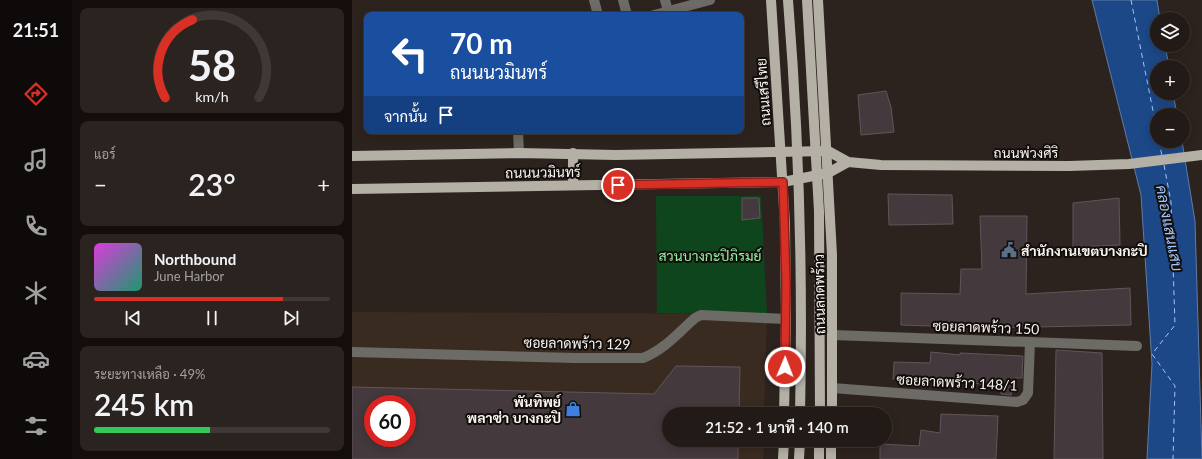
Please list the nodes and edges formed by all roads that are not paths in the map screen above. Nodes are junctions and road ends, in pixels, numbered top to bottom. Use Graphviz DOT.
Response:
graph roads {
  1 [pos="594,0"];
  2 [pos="623,0"];
  3 [pos="665,0"];
  4 [pos="710,0"];
  5 [pos="771,0"];
  6 [pos="788,0"];
  7 [pos="808,0"];
  8 [pos="818,0"];
  9 [pos="668,11"];
  10 [pos="597,12"];
  11 [pos="627,12"];
  12 [pos="664,12"];
  13 [pos="518,134"];
  14 [pos="828,151"];
  15 [pos="518,152"];
  16 [pos="781,152"];
  17 [pos="573,153"];
  18 [pos="1199,155"];
  19 [pos="352,156"];
  20 [pos="848,162"];
  21 [pos="828,173"];
  22 [pos="783,182"];
  23 [pos="573,185"];
  24 [pos="352,189"];
  25 [pos="786,319"];
  26 [pos="833,335"];
  27 [pos="1030,343"];
  28 [pos="1137,346"];
  29 [pos="352,352"];
  30 [pos="832,388"];
  31 [pos="784,407"];
  32 [pos="800,407"];
  33 [pos="820,407"];
  34 [pos="832,407"];
  35 [pos="784,447"];
  36 [pos="800,447"];
  37 [pos="820,447"];
  38 [pos="831,447"];
  39 [pos="783,459"];
  40 [pos="799,459"];
  41 [pos="819,459"];
  42 [pos="831,459"];
  1 -- 10 [label="street"];
  2 -- 11 [label="street"];
  3 -- 9 [label="street"];
  4 -- 9 [label="street"];
  5 -- 16 [label="main road, ถนนเสรีไทย"];
  6 -- 32 [label="main road, bridge"];
  7 -- 33 [label="main road, bridge"];
  8 -- 14 [label="main road"];
  9 -- 12 [label="street"];
  13 -- 15 [label="street"];
  14 -- 16 [label="main road"];
  14 -- 20 [label="main road, ถนนพ่วงศิริ"];
  14 -- 21 [label="main road"];
  15 -- 17 [label="main road, ถนนนวมินทร์"];
  15 -- 19 [label="main road, ถนนนวมินทร์"];
  16 -- 17 [label="main road, ถนนนวมินทร์"];
  16 -- 22 [label="main road, ถนนเสรีไทย"];
  17 -- 23 [label="main road"];
  18 -- 20 [label="main road, ถนนพ่วงศิริ"];
  20 -- 21 [label="main road"];
  21 -- 22 [label="main road"];
  21 -- 26 [label="main road, ถนนลาดพร้าว"];
  22 -- 23 [label="main road, ถนนนวมินทร์"];
  22 -- 25 [label="main road"];
  23 -- 24 [label="main road, ถนนนวมินทร์"];
  25 -- 29 [label="street, ซอยลาดพร้าว 129"];
  25 -- 31 [label="main road"];
  26 -- 27 [label="street, ซอยลาดพร้าว 150"];
  26 -- 30 [label="main road, ถนนลาดพร้าว"];
  27 -- 28 [label="street, ซอยลาดพร้าว 150"];
  27 -- 30 [label="street, ซอยลาดพร้าว 148/1"];
  30 -- 34 [label="main road, ถนนลาดพร้าว"];
  35 -- 39 [label="main road"];
  36 -- 40 [label="main road"];
  37 -- 41 [label="main road"];
  38 -- 42 [label="main road"];
}
